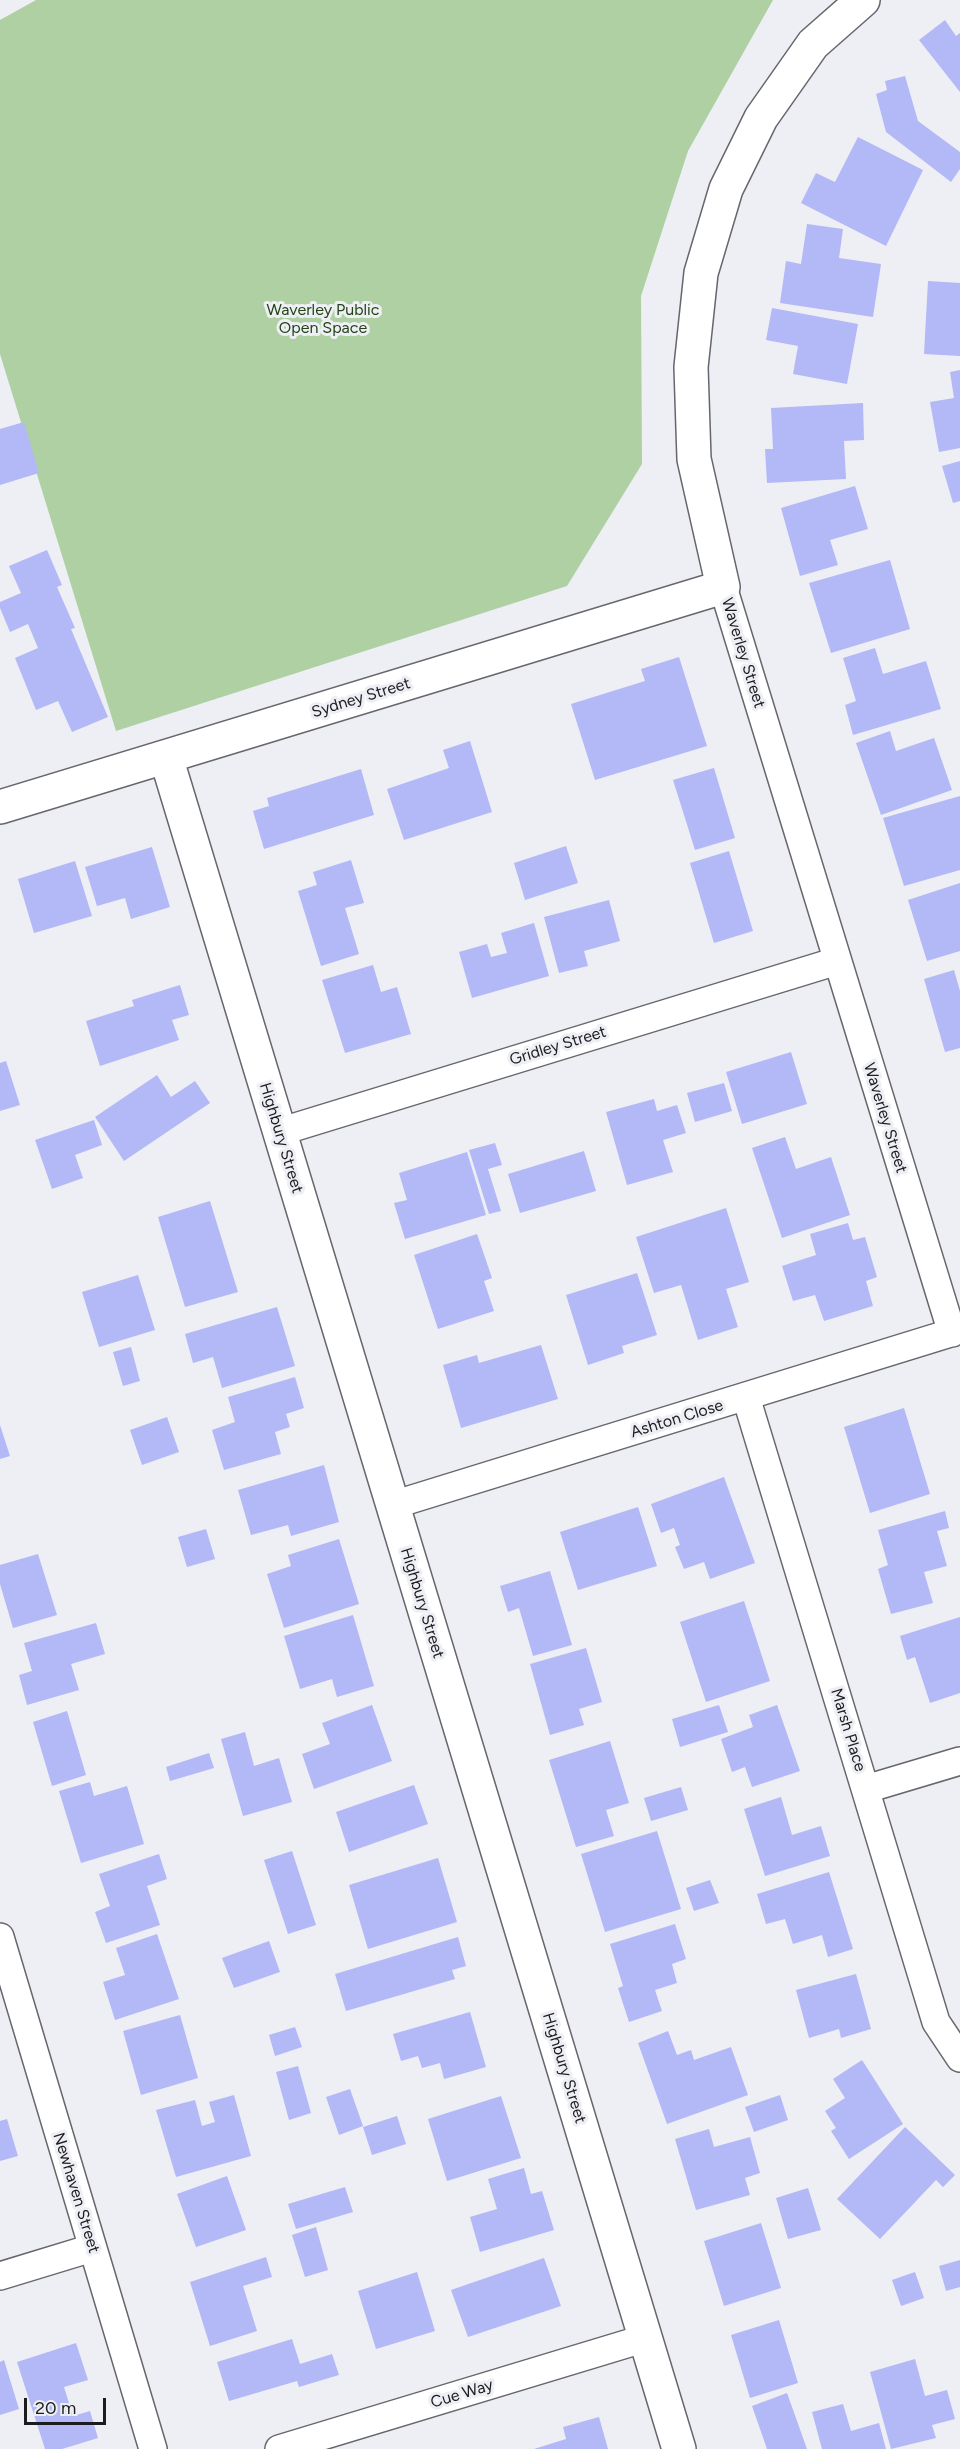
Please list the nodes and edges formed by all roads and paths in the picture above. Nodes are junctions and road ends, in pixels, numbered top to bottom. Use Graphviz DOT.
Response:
graph roads {
  1 [pos="863,0"];
  2 [pos="723,587"];
  3 [pos="166,757"];
  4 [pos="0,807"];
  5 [pos="837,961"];
  6 [pos="279,1132"];
  7 [pos="956,1331"];
  8 [pos="746,1397"];
  9 [pos="393,1505"];
  10 [pos="960,1761"];
  11 [pos="866,1789"];
  12 [pos="0,1938"];
  13 [pos="960,2058"];
  14 [pos="92,2248"];
  15 [pos="0,2276"];
  16 [pos="646,2338"];
  17 [pos="153,2449"];
  18 [pos="279,2449"];
  19 [pos="679,2449"];
  1 -- 2 [label="street, Waverley Street"];
  2 -- 3 [label="street, Sydney Street"];
  2 -- 5 [label="street, Waverley Street"];
  3 -- 4 [label="street, Sydney Street"];
  3 -- 6 [label="street, Highbury Street"];
  5 -- 6 [label="street, Gridley Street"];
  5 -- 7 [label="street, Waverley Street"];
  6 -- 9 [label="street, Highbury Street"];
  7 -- 8 [label="street, Ashton Close"];
  8 -- 9 [label="street, Ashton Close"];
  8 -- 11 [label="street, Marsh Place"];
  9 -- 16 [label="street, Highbury Street"];
  10 -- 11 [label="street"];
  11 -- 13 [label="street, Marsh Place"];
  12 -- 14 [label="street, Newhaven Street"];
  14 -- 15 [label="street"];
  14 -- 17 [label="street, Newhaven Street"];
  16 -- 18 [label="street, Cue Way"];
  16 -- 19 [label="street, Highbury Street"];
}
